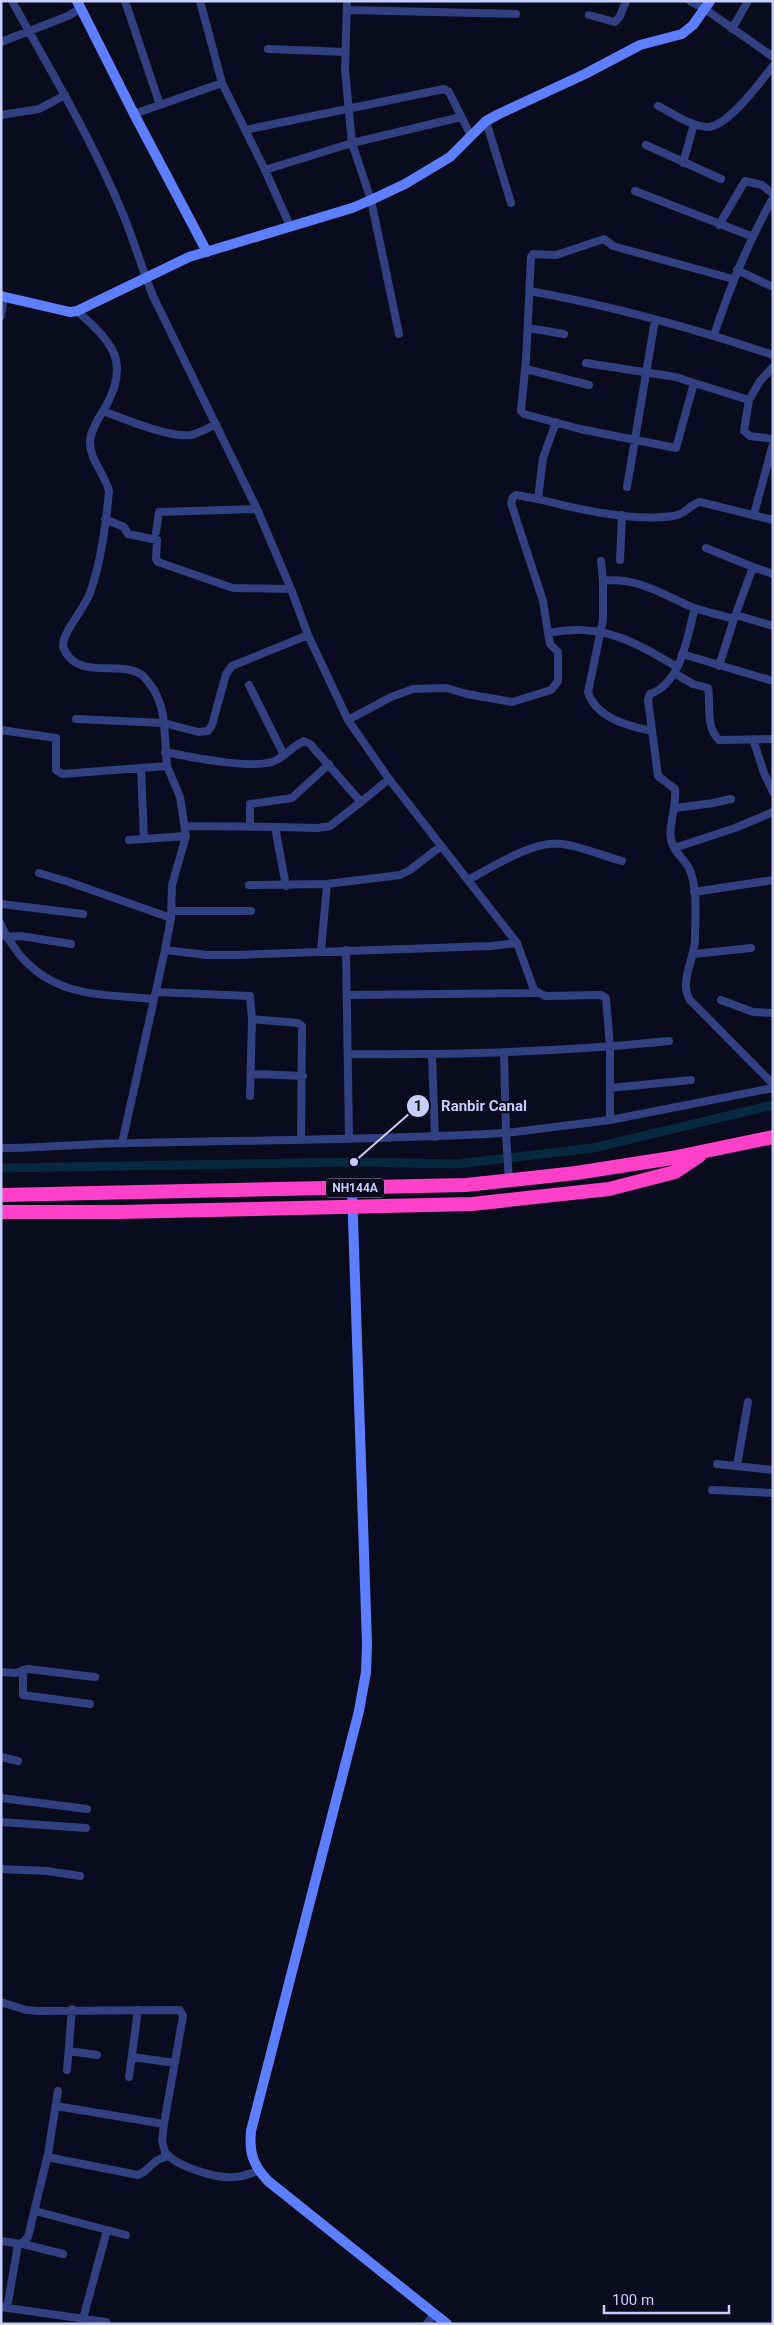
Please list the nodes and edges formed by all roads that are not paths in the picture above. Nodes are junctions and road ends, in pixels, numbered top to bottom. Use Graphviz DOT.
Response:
graph roads {
  1 [pos="12,1"];
  2 [pos="125,1"];
  3 [pos="200,1"];
  4 [pos="626,1"];
  5 [pos="690,1"];
  6 [pos="748,1"];
  7 [pos="79,5"];
  8 [pos="347,5"];
  9 [pos="707,5"];
  10 [pos="516,14"];
  11 [pos="589,15"];
  12 [pos="732,29"];
  13 [pos="29,31"];
  14 [pos="1,42"];
  15 [pos="268,50"];
  16 [pos="345,52"];
  17 [pos="773,57"];
  18 [pos="773,66"];
  19 [pos="222,83"];
  20 [pos="65,95"];
  21 [pos="160,105"];
  22 [pos="658,106"];
  23 [pos="348,107"];
  24 [pos="134,114"];
  25 [pos="1,115"];
  26 [pos="461,117"];
  27 [pos="486,121"];
  28 [pos="694,124"];
  29 [pos="245,130"];
  30 [pos="471,136"];
  31 [pos="352,143"];
  32 [pos="646,146"];
  33 [pos="684,162"];
  34 [pos="265,170"];
  35 [pos="721,179"];
  36 [pos="636,192"];
  37 [pos="773,194"];
  38 [pos="773,198"];
  39 [pos="371,200"];
  40 [pos="511,203"];
  41 [pos="719,225"];
  42 [pos="290,226"];
  43 [pos="751,236"];
  44 [pos="208,252"];
  45 [pos="737,270"];
  46 [pos="148,276"];
  47 [pos="733,278"];
  48 [pos="773,286"];
  49 [pos="530,290"];
  50 [pos="3,296"];
  51 [pos="77,312"];
  52 [pos="1,316"];
  53 [pos="655,320"];
  54 [pos="528,328"];
  55 [pos="399,334"];
  56 [pos="564,334"];
  57 [pos="714,335"];
  58 [pos="773,355"];
  59 [pos="586,363"];
  60 [pos="773,367"];
  61 [pos="526,369"];
  62 [pos="646,373"];
  63 [pos="694,383"];
  64 [pos="589,385"];
  65 [pos="749,400"];
  66 [pos="103,411"];
  67 [pos="556,422"];
  68 [pos="216,424"];
  69 [pos="773,439"];
  70 [pos="635,440"];
  71 [pos="773,444"];
  72 [pos="628,487"];
  73 [pos="538,499"];
  74 [pos="257,509"];
  75 [pos="754,514"];
  76 [pos="622,515"];
  77 [pos="105,519"];
  78 [pos="773,520"];
  79 [pos="156,532"];
  80 [pos="706,548"];
  81 [pos="620,560"];
  82 [pos="601,561"];
  83 [pos="753,566"];
  84 [pos="773,574"];
  85 [pos="604,581"];
  86 [pos="291,589"];
  87 [pos="695,608"];
  88 [pos="735,617"];
  89 [pos="773,626"];
  90 [pos="601,631"];
  91 [pos="548,633"];
  92 [pos="308,635"];
  93 [pos="682,654"];
  94 [pos="718,666"];
  95 [pos="676,670"];
  96 [pos="773,681"];
  97 [pos="249,685"];
  98 [pos="76,719"];
  99 [pos="348,720"];
  100 [pos="164,723"];
  101 [pos="1,730"];
  102 [pos="652,731"];
  103 [pos="754,739"];
  104 [pos="773,739"];
  105 [pos="165,752"];
  106 [pos="284,755"];
  107 [pos="329,764"];
  108 [pos="167,766"];
  109 [pos="141,768"];
  110 [pos="389,779"];
  111 [pos="773,792"];
  112 [pos="731,798"];
  113 [pos="361,802"];
  114 [pos="676,808"];
  115 [pos="773,812"];
  116 [pos="186,826"];
  117 [pos="250,826"];
  118 [pos="275,827"];
  119 [pos="186,836"];
  120 [pos="144,839"];
  121 [pos="129,840"];
  122 [pos="441,846"];
  123 [pos="674,848"];
  124 [pos="622,861"];
  125 [pos="39,873"];
  126 [pos="468,880"];
  127 [pos="773,880"];
  128 [pos="327,884"];
  129 [pos="249,885"];
  130 [pos="286,886"];
  131 [pos="694,892"];
  132 [pos="1,904"];
  133 [pos="251,911"];
  134 [pos="83,914"];
  135 [pos="171,914"];
  136 [pos="1,924"];
  137 [pos="6,937"];
  138 [pos="517,943"];
  139 [pos="71,944"];
  140 [pos="751,948"];
  141 [pos="165,950"];
  142 [pos="346,950"];
  143 [pos="321,951"];
  144 [pos="694,954"];
  145 [pos="537,993"];
  146 [pos="349,995"];
  147 [pos="155,996"];
  148 [pos="721,1000"];
  149 [pos="773,1013"];
  150 [pos="252,1019"];
  151 [pos="670,1041"];
  152 [pos="610,1047"];
  153 [pos="504,1052"];
  154 [pos="350,1054"];
  155 [pos="432,1055"];
  156 [pos="252,1074"];
  157 [pos="303,1076"];
  158 [pos="691,1080"];
  159 [pos="773,1086"];
  160 [pos="610,1088"];
  161 [pos="250,1096"];
  162 [pos="610,1120"];
  163 [pos="506,1133"];
  164 [pos="436,1137"];
  165 [pos="349,1138"];
  166 [pos="767,1139"];
  167 [pos="302,1140"];
  168 [pos="122,1143"];
  169 [pos="1,1148"];
  170 [pos="711,1151"];
  171 [pos="509,1175"];
  172 [pos="352,1188"];
  173 [pos="1,1196"];
  174 [pos="352,1207"];
  175 [pos="1,1212"];
  176 [pos="748,1402"];
  177 [pos="717,1464"];
  178 [pos="737,1466"];
  179 [pos="773,1470"];
  180 [pos="712,1490"];
  181 [pos="773,1493"];
  182 [pos="23,1670"];
  183 [pos="1,1672"];
  184 [pos="95,1677"];
  185 [pos="90,1704"];
  186 [pos="1,1757"];
  187 [pos="18,1761"];
  188 [pos="1,1798"];
  189 [pos="87,1809"];
  190 [pos="1,1822"];
  191 [pos="86,1828"];
  192 [pos="1,1868"];
  193 [pos="80,1876"];
  194 [pos="1,2002"];
  195 [pos="72,2010"];
  196 [pos="138,2010"];
  197 [pos="69,2051"];
  198 [pos="98,2055"];
  199 [pos="132,2057"];
  200 [pos="175,2063"];
  201 [pos="67,2070"];
  202 [pos="129,2078"];
  203 [pos="58,2091"];
  204 [pos="56,2106"];
  205 [pos="164,2124"];
  206 [pos="168,2156"];
  207 [pos="47,2157"];
  208 [pos="258,2171"];
  209 [pos="35,2211"];
  210 [pos="107,2230"];
  211 [pos="126,2235"];
  212 [pos="1,2241"];
  213 [pos="21,2244"];
  214 [pos="63,2254"];
  215 [pos="4,2307"];
  216 [pos="434,2314"];
  217 [pos="83,2319"];
  218 [pos="106,2322"];
  219 [pos="427,2324"];
  220 [pos="447,2324"];
  1 -- 13 [label="street"];
  2 -- 21 [label="street"];
  3 -- 19 [label="street"];
  4 -- 11 [label="street"];
  5 -- 9 [label="street"];
  6 -- 12 [label="street"];
  7 -- 13 [label="street"];
  7 -- 24 [label="street"];
  8 -- 10 [label="street"];
  8 -- 16 [label="street"];
  9 -- 12 [label="street"];
  9 -- 27 [label="street"];
  12 -- 17 [label="street"];
  13 -- 14 [label="street"];
  13 -- 20 [label="street"];
  15 -- 16 [label="street"];
  16 -- 23 [label="street"];
  18 -- 28 [label="street"];
  19 -- 21 [label="street"];
  19 -- 29 [label="street"];
  20 -- 25 [label="street"];
  20 -- 46 [label="street"];
  21 -- 24 [label="street"];
  22 -- 28 [label="street"];
  23 -- 26 [label="street"];
  23 -- 29 [label="street"];
  23 -- 31 [label="street"];
  24 -- 44 [label="street"];
  26 -- 30 [label="street"];
  26 -- 31 [label="street"];
  27 -- 30 [label="street"];
  27 -- 40 [label="street"];
  28 -- 33 [label="street"];
  29 -- 34 [label="street"];
  30 -- 39 [label="street"];
  31 -- 34 [label="street"];
  31 -- 39 [label="street"];
  32 -- 33 [label="street"];
  33 -- 35 [label="street"];
  34 -- 42 [label="street"];
  36 -- 41 [label="street"];
  37 -- 41 [label="street"];
  38 -- 43 [label="street"];
  39 -- 42 [label="street"];
  39 -- 55 [label="street"];
  41 -- 43 [label="street"];
  42 -- 44 [label="street"];
  43 -- 45 [label="street"];
  44 -- 46 [label="street"];
  45 -- 47 [label="street"];
  45 -- 48 [label="street"];
  46 -- 51 [label="street"];
  46 -- 68 [label="street"];
  47 -- 49 [label="street"];
  47 -- 57 [label="street"];
  49 -- 53 [label="street"];
  49 -- 54 [label="street"];
  50 -- 51 [label="street"];
  50 -- 52 [label="street"];
  51 -- 66 [label="street"];
  53 -- 57 [label="street"];
  53 -- 62 [label="street"];
  54 -- 56 [label="street"];
  54 -- 61 [label="street"];
  57 -- 58 [label="street"];
  59 -- 62 [label="street"];
  60 -- 65 [label="street"];
  61 -- 64 [label="street"];
  61 -- 67 [label="street"];
  62 -- 63 [label="street"];
  62 -- 70 [label="street"];
  63 -- 65 [label="street"];
  63 -- 70 [label="street"];
  65 -- 69 [label="street"];
  66 -- 68 [label="street"];
  66 -- 77 [label="street"];
  67 -- 70 [label="street"];
  67 -- 73 [label="street"];
  68 -- 74 [label="street"];
  70 -- 72 [label="street"];
  71 -- 75 [label="street"];
  73 -- 76 [label="street"];
  73 -- 91 [label="street"];
  74 -- 79 [label="street"];
  74 -- 86 [label="street"];
  75 -- 76 [label="street"];
  75 -- 78 [label="street"];
  76 -- 81 [label="street"];
  77 -- 86 [label="street"];
  77 -- 100 [label="street"];
  80 -- 83 [label="street"];
  82 -- 85 [label="street"];
  83 -- 84 [label="street"];
  83 -- 88 [label="street"];
  85 -- 87 [label="street"];
  85 -- 90 [label="street"];
  86 -- 92 [label="street"];
  87 -- 88 [label="street"];
  87 -- 93 [label="street"];
  88 -- 89 [label="street"];
  88 -- 94 [label="street"];
  90 -- 91 [label="street"];
  90 -- 95 [label="street"];
  90 -- 102 [label="street"];
  91 -- 99 [label="street"];
  92 -- 99 [label="street"];
  92 -- 100 [label="street"];
  93 -- 94 [label="street"];
  93 -- 95 [label="street"];
  94 -- 96 [label="street"];
  95 -- 102 [label="street"];
  95 -- 103 [label="street"];
  97 -- 106 [label="street"];
  98 -- 100 [label="street"];
  99 -- 110 [label="street"];
  100 -- 105 [label="street"];
  101 -- 109 [label="street"];
  102 -- 114 [label="street"];
  103 -- 104 [label="street"];
  103 -- 111 [label="street"];
  105 -- 106 [label="street"];
  105 -- 108 [label="street"];
  106 -- 107 [label="street"];
  107 -- 113 [label="street"];
  107 -- 117 [label="street"];
  108 -- 109 [label="street"];
  108 -- 116 [label="street"];
  109 -- 120 [label="street"];
  110 -- 113 [label="street"];
  110 -- 122 [label="street"];
  112 -- 114 [label="street"];
  113 -- 118 [label="street"];
  114 -- 123 [label="street"];
  115 -- 123 [label="street"];
  116 -- 117 [label="street"];
  116 -- 119 [label="street"];
  117 -- 118 [label="street"];
  118 -- 130 [label="street"];
  119 -- 120 [label="street"];
  119 -- 135 [label="street"];
  120 -- 121 [label="street"];
  122 -- 126 [label="street"];
  122 -- 128 [label="street"];
  123 -- 131 [label="street"];
  124 -- 126 [label="street"];
  125 -- 135 [label="street"];
  126 -- 138 [label="street"];
  127 -- 131 [label="street"];
  128 -- 130 [label="street"];
  128 -- 143 [label="street"];
  129 -- 130 [label="street"];
  131 -- 144 [label="street"];
  132 -- 134 [label="street"];
  133 -- 135 [label="street"];
  135 -- 141 [label="street"];
  136 -- 137 [label="street"];
  137 -- 139 [label="street"];
  137 -- 147 [label="street"];
  138 -- 142 [label="street"];
  138 -- 145 [label="street"];
  140 -- 144 [label="street"];
  141 -- 143 [label="street"];
  141 -- 147 [label="street"];
  142 -- 143 [label="street"];
  142 -- 146 [label="street"];
  144 -- 159 [label="street"];
  145 -- 146 [label="street"];
  145 -- 152 [label="street"];
  146 -- 154 [label="street"];
  147 -- 150 [label="street"];
  147 -- 168 [label="street"];
  148 -- 149 [label="street"];
  150 -- 156 [label="street"];
  150 -- 157 [label="street"];
  151 -- 152 [label="street"];
  152 -- 153 [label="street"];
  152 -- 160 [label="street"];
  153 -- 155 [label="street"];
  153 -- 163 [label="street"];
  154 -- 155 [label="street"];
  154 -- 165 [label="street"];
  155 -- 164 [label="street"];
  156 -- 157 [label="street"];
  156 -- 161 [label="street"];
  157 -- 167 [label="street"];
  158 -- 160 [label="street"];
  159 -- 162 [label="street"];
  160 -- 162 [label="street"];
  162 -- 163 [label="street"];
  163 -- 164 [label="street"];
  163 -- 171 [label="street"];
  164 -- 165 [label="street"];
  165 -- 167 [label="street"];
  166 -- 170 [label="highway, NH144A"];
  167 -- 168 [label="street"];
  168 -- 169 [label="street"];
  170 -- 171 [label="highway, NH144A"];
  170 -- 174 [label="highway"];
  171 -- 172 [label="highway, NH144A"];
  172 -- 173 [label="highway, NH144A"];
  172 -- 174 [label="street"];
  174 -- 175 [label="highway"];
  174 -- 208 [label="street"];
  176 -- 178 [label="street"];
  177 -- 178 [label="street"];
  178 -- 179 [label="street"];
  180 -- 181 [label="street"];
  182 -- 183 [label="street"];
  182 -- 184 [label="street"];
  182 -- 185 [label="street"];
  186 -- 187 [label="street"];
  188 -- 189 [label="street"];
  190 -- 191 [label="street"];
  192 -- 193 [label="street"];
  194 -- 195 [label="street"];
  195 -- 196 [label="street"];
  195 -- 197 [label="street"];
  196 -- 199 [label="street"];
  196 -- 200 [label="street"];
  197 -- 198 [label="street"];
  197 -- 201 [label="street"];
  199 -- 200 [label="street"];
  199 -- 202 [label="street"];
  200 -- 205 [label="street"];
  203 -- 204 [label="street"];
  204 -- 205 [label="street"];
  204 -- 207 [label="street"];
  205 -- 206 [label="street"];
  206 -- 207 [label="street"];
  206 -- 208 [label="street"];
  207 -- 209 [label="street"];
  208 -- 216 [label="street"];
  209 -- 210 [label="street"];
  209 -- 213 [label="street"];
  210 -- 211 [label="street"];
  210 -- 217 [label="street"];
  212 -- 213 [label="street"];
  213 -- 214 [label="street"];
  213 -- 215 [label="street"];
  215 -- 217 [label="street"];
  216 -- 219 [label="street"];
  216 -- 220 [label="street"];
  217 -- 218 [label="street"];
}
